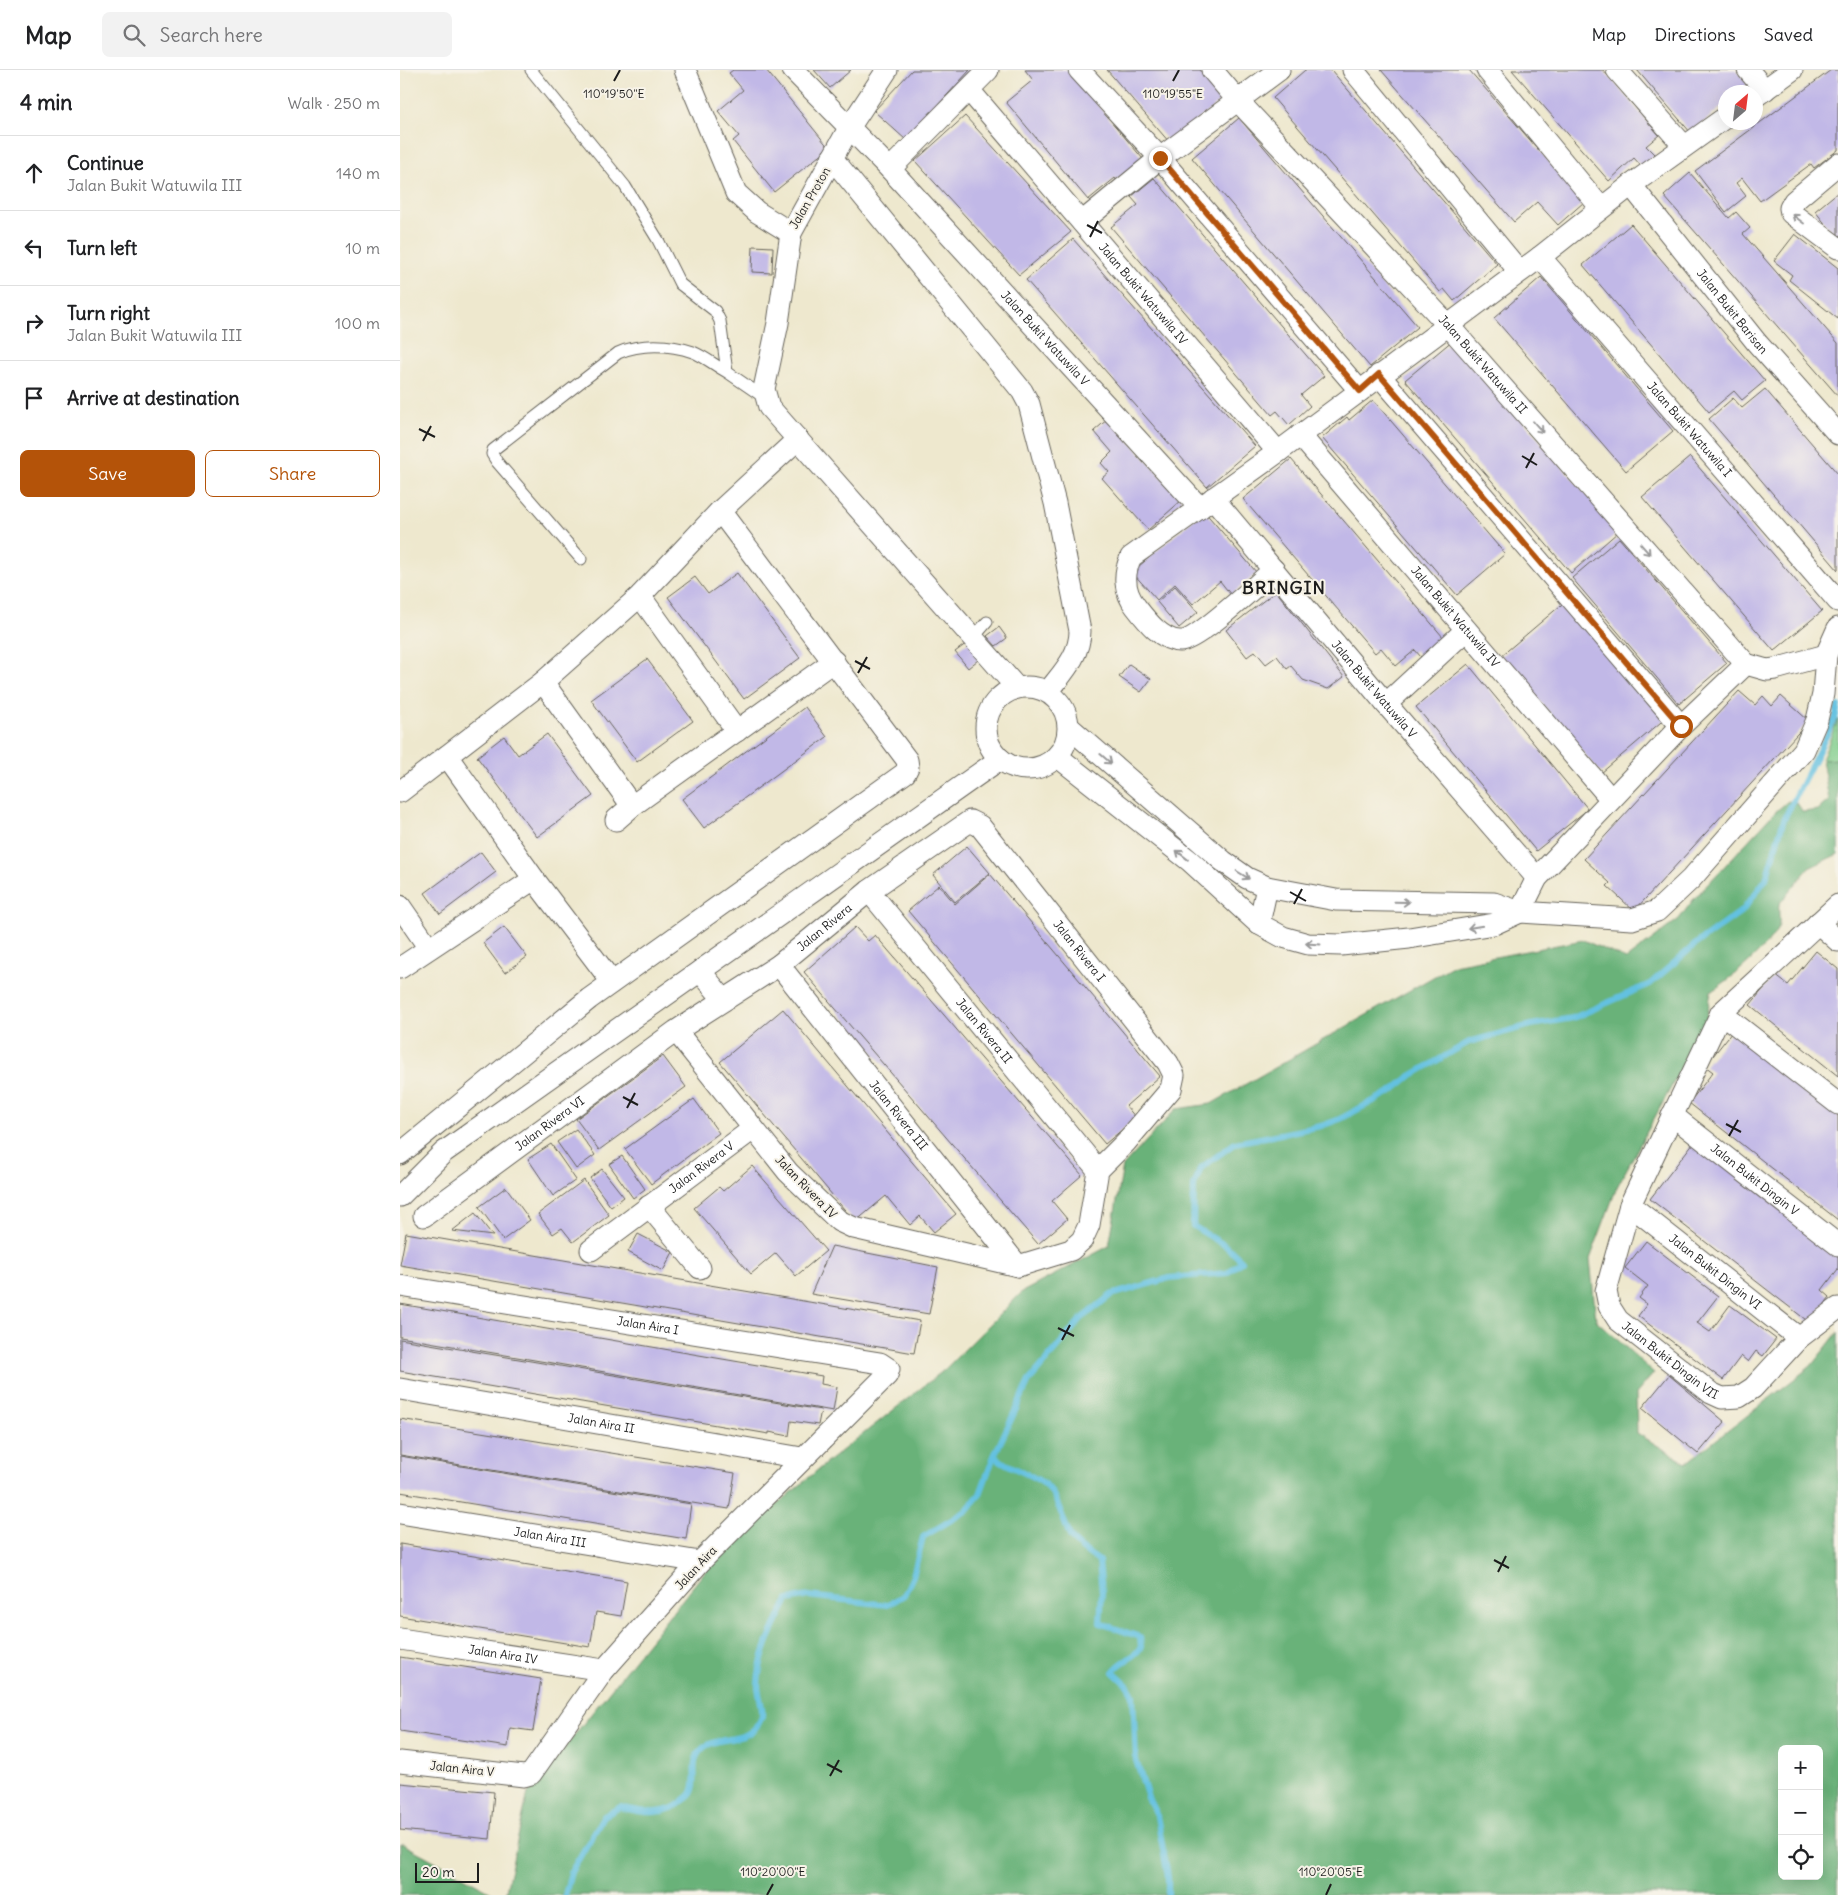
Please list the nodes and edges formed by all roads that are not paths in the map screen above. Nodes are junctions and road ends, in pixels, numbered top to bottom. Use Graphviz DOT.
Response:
graph roads {
  1 [pos="531,70"];
  2 [pos="793,70"];
  3 [pos="887,70"];
  4 [pos="988,70"];
  5 [pos="1078,70"];
  6 [pos="1212,70"];
  7 [pos="1279,70"];
  8 [pos="1353,70"];
  9 [pos="1487,70"];
  10 [pos="1618,70"];
  11 [pos="1748,70"];
  12 [pos="1792,70"];
  13 [pos="692,73"];
  14 [pos="1756,85"];
  15 [pos="969,90"];
  16 [pos="1763,91"];
  17 [pos="1238,102"];
  18 [pos="1718,123"];
  19 [pos="849,128"];
  20 [pos="1684,146"];
  21 [pos="832,158"];
  22 [pos="1160,158"];
  23 [pos="1838,164"];
  24 [pos="890,169"];
  25 [pos="1631,185"];
  26 [pos="1600,208"];
  27 [pos="1082,222"];
  28 [pos="791,232"];
  29 [pos="1838,248"];
  30 [pos="1540,257"];
  31 [pos="1519,270"];
  32 [pos="1448,325"];
  33 [pos="727,372"];
  34 [pos="1379,374"];
  35 [pos="1360,391"];
  36 [pos="765,398"];
  37 [pos="1838,434"];
  38 [pos="1300,435"];
  39 [pos="798,439"];
  40 [pos="1278,452"];
  41 [pos="1206,503"];
  42 [pos="720,511"];
  43 [pos="581,559"];
  44 [pos="1274,570"];
  45 [pos="640,596"];
  46 [pos="1838,601"];
  47 [pos="1466,630"];
  48 [pos="1834,642"];
  49 [pos="834,661"];
  50 [pos="1746,664"];
  51 [pos="543,682"];
  52 [pos="1017,688"];
  53 [pos="1048,692"];
  54 [pos="1386,704"];
  55 [pos="1681,726"];
  56 [pos="1069,727"];
  57 [pos="736,731"];
  58 [pos="447,756"];
  59 [pos="1058,757"];
  60 [pos="1000,759"];
  61 [pos="400,792"];
  62 [pos="1610,798"];
  63 [pos="632,806"];
  64 [pos="616,820"];
  65 [pos="970,821"];
  66 [pos="1537,878"];
  67 [pos="534,879"];
  68 [pos="1267,887"];
  69 [pos="870,891"];
  70 [pos="1838,905"];
  71 [pos="400,906"];
  72 [pos="1520,912"];
  73 [pos="1818,923"];
  74 [pos="1259,924"];
  75 [pos="1838,940"];
  76 [pos="429,948"];
  77 [pos="779,965"];
  78 [pos="400,968"];
  79 [pos="700,971"];
  80 [pos="612,982"];
  81 [pos="724,1000"];
  82 [pos="1722,1013"];
  83 [pos="676,1030"];
  84 [pos="1838,1104"];
  85 [pos="1672,1115"];
  86 [pos="753,1129"];
  87 [pos="400,1154"];
  88 [pos="1098,1170"];
  89 [pos="400,1196"];
  90 [pos="1630,1205"];
  91 [pos="649,1206"];
  92 [pos="424,1216"];
  93 [pos="1838,1245"];
  94 [pos="591,1250"];
  95 [pos="1018,1266"];
  96 [pos="700,1268"];
  97 [pos="400,1286"];
  98 [pos="1838,1308"];
  99 [pos="1800,1338"];
  100 [pos="887,1375"];
  101 [pos="400,1390"];
  102 [pos="802,1458"];
  103 [pos="400,1513"];
  104 [pos="700,1562"];
  105 [pos="400,1639"];
  106 [pos="604,1670"];
  107 [pos="400,1762"];
  108 [pos="524,1776"];
  1 -- 33 [label="lane"];
  2 -- 19 [label="street, Jalan Bukit Watuwila V"];
  3 -- 19 [label="street, Jalan Proton"];
  4 -- 15 [label="street"];
  5 -- 22 [label="street"];
  6 -- 17 [label="street, Jalan Bukit Watuwila II"];
  7 -- 17 [label="street"];
  8 -- 31 [label="street"];
  9 -- 26 [label="street"];
  10 -- 20 [label="street"];
  11 -- 14 [label="street"];
  12 -- 16 [label="street"];
  13 -- 28 [label="street, Jalan Proton"];
  15 -- 24 [label="street"];
  15 -- 27 [label="street, Jalan Bukit Watuwila IV"];
  17 -- 22 [label="street"];
  17 -- 32 [label="street, Jalan Bukit Watuwila II"];
  18 -- 20 [label="street"];
  19 -- 21 [label="street, Jalan Proton"];
  19 -- 24 [label="street, Jalan Bukit Watuwila V"];
  20 -- 25 [label="street"];
  21 -- 28 [label="street, Jalan Proton"];
  21 -- 53 [label="street"];
  22 -- 27 [label="street"];
  22 -- 35 [label="street"];
  29 -- 23 [label="street, one-way"];
  24 -- 41 [label="street, Jalan Bukit Watuwila V"];
  25 -- 26 [label="street"];
  25 -- 37 [label="street, Jalan Bukit Barisan"];
  26 -- 30 [label="street"];
  27 -- 40 [label="street, Jalan Bukit Watuwila IV"];
  28 -- 36 [label="street"];
  30 -- 31 [label="street"];
  30 -- 46 [label="street, Jalan Bukit Watuwila I"];
  31 -- 32 [label="street"];
  32 -- 34 [label="street"];
  32 -- 50 [label="street, Jalan Bukit Watuwila II, one-way"];
  33 -- 36 [label="lane"];
  33 -- 43 [label="lane"];
  34 -- 35 [label="street"];
  34 -- 55 [label="street"];
  35 -- 38 [label="street"];
  36 -- 39 [label="street"];
  38 -- 40 [label="street"];
  38 -- 47 [label="street, Jalan Bukit Watuwila IV"];
  39 -- 42 [label="street"];
  39 -- 52 [label="street"];
  40 -- 41 [label="street"];
  41 -- 44 [label="street, Jalan Bukit Watuwila V"];
  41 -- 44 [label="street"];
  42 -- 45 [label="street"];
  42 -- 49 [label="street"];
  44 -- 54 [label="street, Jalan Bukit Watuwila V"];
  45 -- 51 [label="street"];
  45 -- 57 [label="street"];
  47 -- 54 [label="street"];
  47 -- 62 [label="street, Jalan Bukit Watuwila IV"];
  48 -- 50 [label="street"];
  48 -- 72 [label="street"];
  49 -- 57 [label="street"];
  49 -- 80 [label="street"];
  50 -- 55 [label="street"];
  51 -- 58 [label="street"];
  51 -- 63 [label="street"];
  52 -- 53 [label="street"];
  52 -- 60 [label="street"];
  53 -- 56 [label="street"];
  54 -- 66 [label="street, Jalan Bukit Watuwila V"];
  55 -- 62 [label="street"];
  56 -- 59 [label="street"];
  56 -- 68 [label="street, one-way"];
  57 -- 63 [label="street"];
  58 -- 61 [label="street"];
  58 -- 67 [label="street"];
  59 -- 60 [label="street"];
  74 -- 59 [label="street, one-way"];
  60 -- 79 [label="street"];
  62 -- 66 [label="street"];
  63 -- 64 [label="street"];
  65 -- 69 [label="street, Jalan Rivera"];
  65 -- 88 [label="street, Jalan Rivera I"];
  66 -- 72 [label="street"];
  67 -- 76 [label="street"];
  67 -- 80 [label="street"];
  68 -- 72 [label="street, one-way"];
  68 -- 74 [label="street"];
  69 -- 77 [label="street, Jalan Rivera"];
  69 -- 88 [label="street, Jalan Rivera II"];
  70 -- 73 [label="street"];
  71 -- 76 [label="street"];
  72 -- 74 [label="street, one-way"];
  73 -- 75 [label="street"];
  73 -- 82 [label="street"];
  76 -- 78 [label="street"];
  77 -- 81 [label="street, Jalan Rivera"];
  77 -- 95 [label="street, Jalan Rivera III"];
  79 -- 81 [label="street"];
  79 -- 89 [label="street"];
  80 -- 87 [label="street"];
  81 -- 83 [label="street, Jalan Rivera"];
  82 -- 84 [label="street"];
  82 -- 85 [label="street"];
  83 -- 86 [label="street, Jalan Rivera IV"];
  83 -- 92 [label="street, Jalan Rivera VI"];
  85 -- 90 [label="street"];
  85 -- 93 [label="street, Jalan Bukit Dingin V"];
  86 -- 91 [label="street, Jalan Rivera V"];
  86 -- 95 [label="street, Jalan Rivera IV"];
  88 -- 95 [label="street"];
  90 -- 99 [label="street, Jalan Bukit Dingin VI"];
  90 -- 99 [label="street, Jalan Bukit Dingin VII"];
  91 -- 94 [label="street, Jalan Rivera V"];
  91 -- 96 [label="street"];
  97 -- 100 [label="street, Jalan Aira I"];
  98 -- 99 [label="street"];
  100 -- 102 [label="street, Jalan Aira"];
  101 -- 102 [label="street, Jalan Aira II"];
  102 -- 104 [label="street, Jalan Aira"];
  103 -- 104 [label="street, Jalan Aira III"];
  104 -- 106 [label="street, Jalan Aira"];
  105 -- 106 [label="street, Jalan Aira IV"];
  106 -- 108 [label="street, Jalan Aira"];
  107 -- 108 [label="street, Jalan Aira V"];
}
